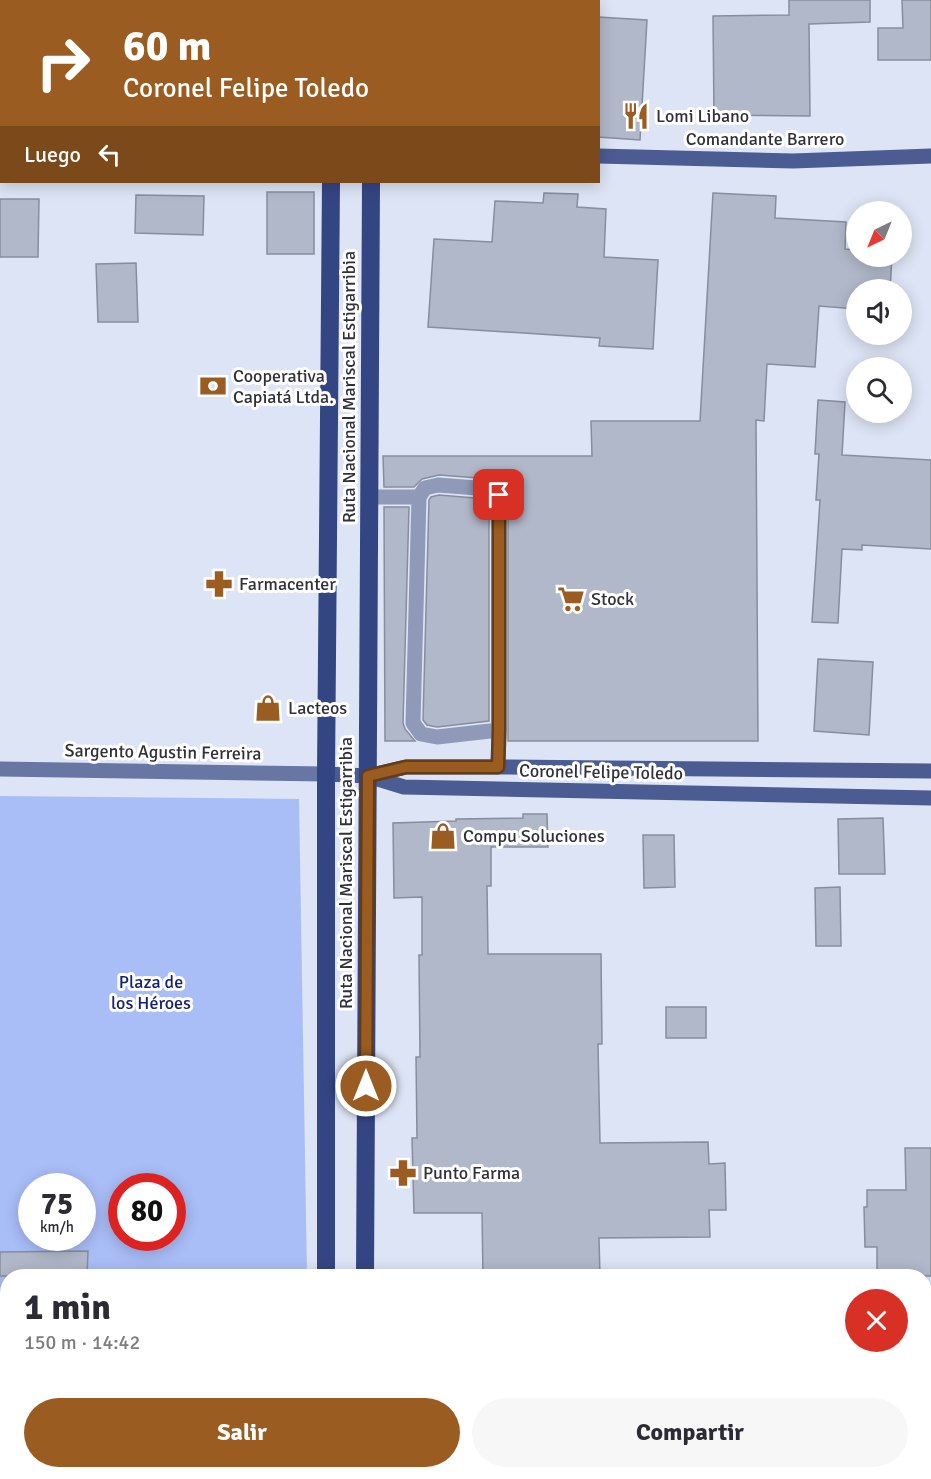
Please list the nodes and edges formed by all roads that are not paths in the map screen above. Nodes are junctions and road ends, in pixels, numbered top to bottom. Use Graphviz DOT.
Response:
graph roads {
  1 [pos="600,156"];
  2 [pos="931,156"];
  3 [pos="331,183"];
  4 [pos="371,183"];
  5 [pos="369,497"];
  6 [pos="418,497"];
  7 [pos="499,730"];
  8 [pos="498,767"];
  9 [pos="0,769"];
  10 [pos="931,771"];
  11 [pos="326,774"];
  12 [pos="368,776"];
  13 [pos="931,798"];
  14 [pos="326,1269"];
  15 [pos="365,1269"];
  1 -- 2 [label="main road, Comandante Barrero"];
  3 -- 11 [label="highway, Ruta Nacional Mariscal Estigarribia"];
  4 -- 5 [label="highway, Ruta Nacional Mariscal Estigarribia"];
  5 -- 6 [label="street"];
  5 -- 12 [label="highway, Ruta Nacional Mariscal Estigarribia"];
  6 -- 7 [label="street"];
  6 -- 7 [label="street"];
  7 -- 8 [label="street"];
  8 -- 10 [label="main road, Coronel Felipe Toledo"];
  8 -- 12 [label="main road, Coronel Felipe Toledo"];
  9 -- 11 [label="main road, Sargento Agustin Ferreira"];
  11 -- 12 [label="main road"];
  11 -- 14 [label="highway, Ruta Nacional Mariscal Estigarribia"];
  12 -- 13 [label="main road, Coronel Felipe Toledo"];
  12 -- 15 [label="highway, Ruta Nacional Mariscal Estigarribia"];
}
